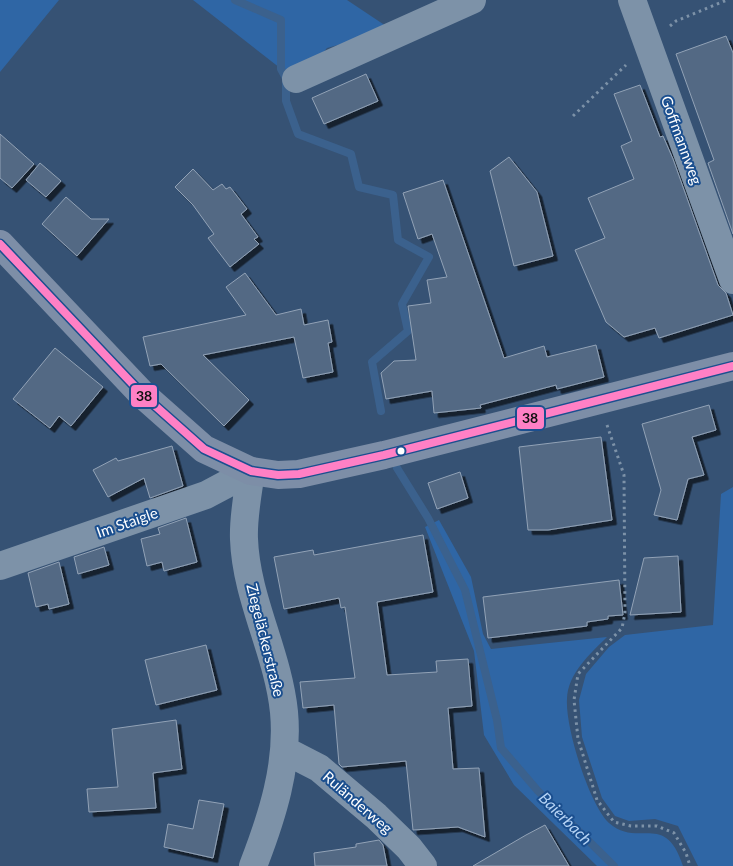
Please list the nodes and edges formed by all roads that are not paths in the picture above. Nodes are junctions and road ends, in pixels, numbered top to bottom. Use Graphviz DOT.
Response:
graph roads {
  1 [pos="472,0"];
  2 [pos="632,0"];
  3 [pos="296,79"];
  4 [pos="0,244"];
  5 [pos="733,280"];
  6 [pos="733,366"];
  7 [pos="251,471"];
  8 [pos="0,566"];
  9 [pos="284,750"];
  10 [pos="253,866"];
  11 [pos="423,866"];
  1 -- 3 [label="street"];
  2 -- 5 [label="street, Goffmannweg"];
  4 -- 7 [label="main road"];
  6 -- 7 [label="main road"];
  7 -- 8 [label="street, Im Staigle"];
  7 -- 9 [label="street, Ziegeläckerstraße"];
  9 -- 10 [label="street, Ziegeläckerstraße"];
  9 -- 11 [label="street, Ruländerweg"];
}
